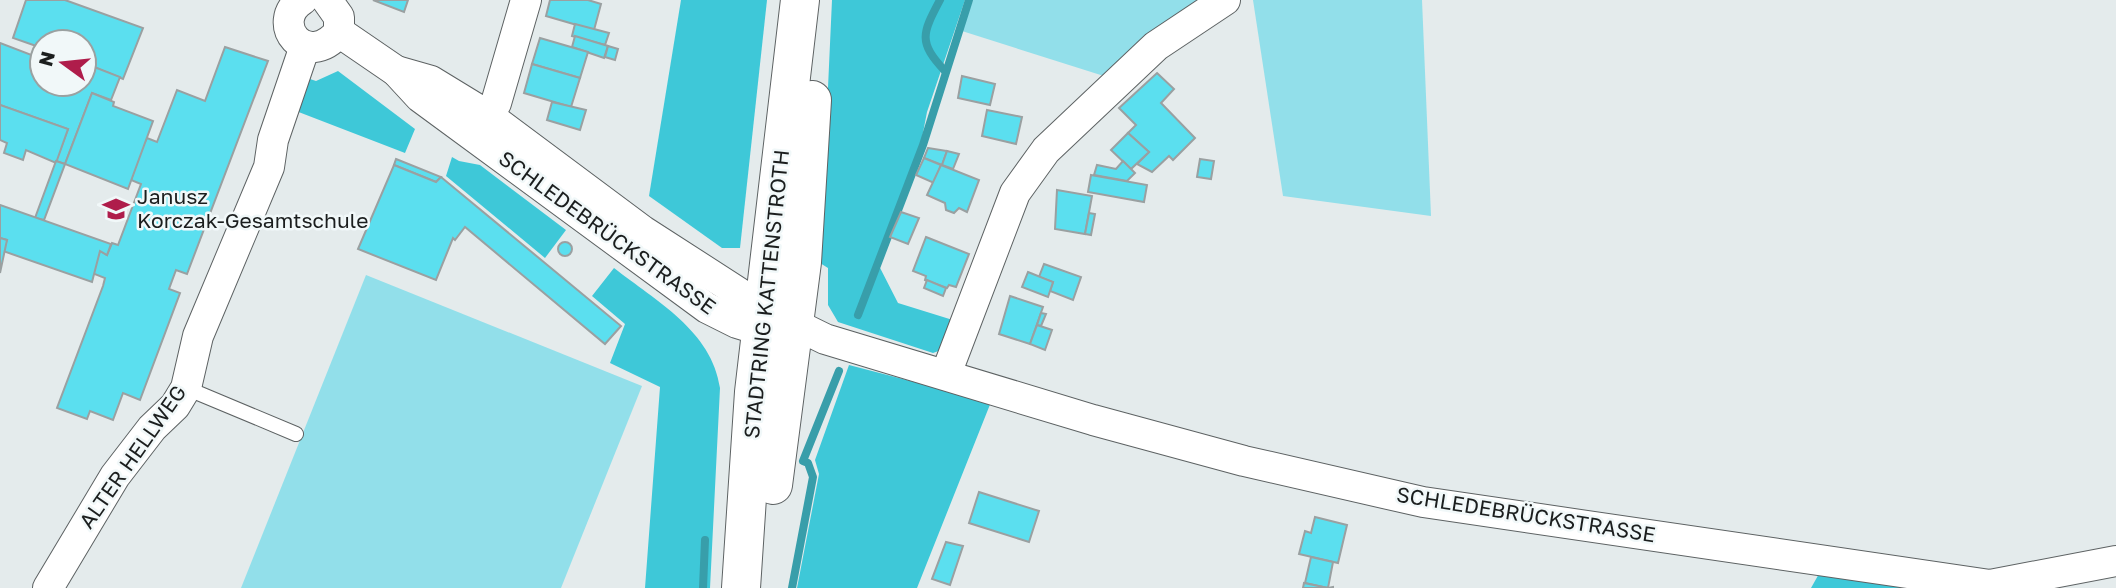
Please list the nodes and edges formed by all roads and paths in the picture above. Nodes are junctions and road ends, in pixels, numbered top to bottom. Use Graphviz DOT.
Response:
graph roads {
  1 [pos="327,0"];
  2 [pos="526,0"];
  3 [pos="800,0"];
  4 [pos="809,0"];
  5 [pos="1225,0"];
  6 [pos="292,3"];
  7 [pos="339,32"];
  8 [pos="305,46"];
  9 [pos="482,127"];
  10 [pos="787,328"];
  11 [pos="946,374"];
  12 [pos="186,388"];
  13 [pos="296,434"];
  14 [pos="2116,561"];
  15 [pos="48,588"];
  16 [pos="741,588"];
  17 [pos="762,588"];
  1 -- 7 [label="street"];
  2 -- 9 [label="street"];
  3 -- 10 [label="main road, STADTRING KATTENSTROTH"];
  4 -- 10 [label="main road, STADTRING KATTENSTROTH"];
  5 -- 11 [label="street"];
  6 -- 8 [label="street"];
  7 -- 8 [label="street"];
  7 -- 9 [label="street, SCHLEDEBRÜCKSTRASSE"];
  8 -- 12 [label="street, ALTER HELLWEG"];
  9 -- 10 [label="street, SCHLEDEBRÜCKSTRASSE"];
  10 -- 11 [label="street, SCHLEDEBRÜCKSTRASSE"];
  10 -- 16 [label="main road, STADTRING KATTENSTROTH"];
  10 -- 17 [label="main road, STADTRING KATTENSTROTH"];
  11 -- 14 [label="street, SCHLEDEBRÜCKSTRASSE"];
  12 -- 13 [label="lane"];
  12 -- 15 [label="street, ALTER HELLWEG"];
}
